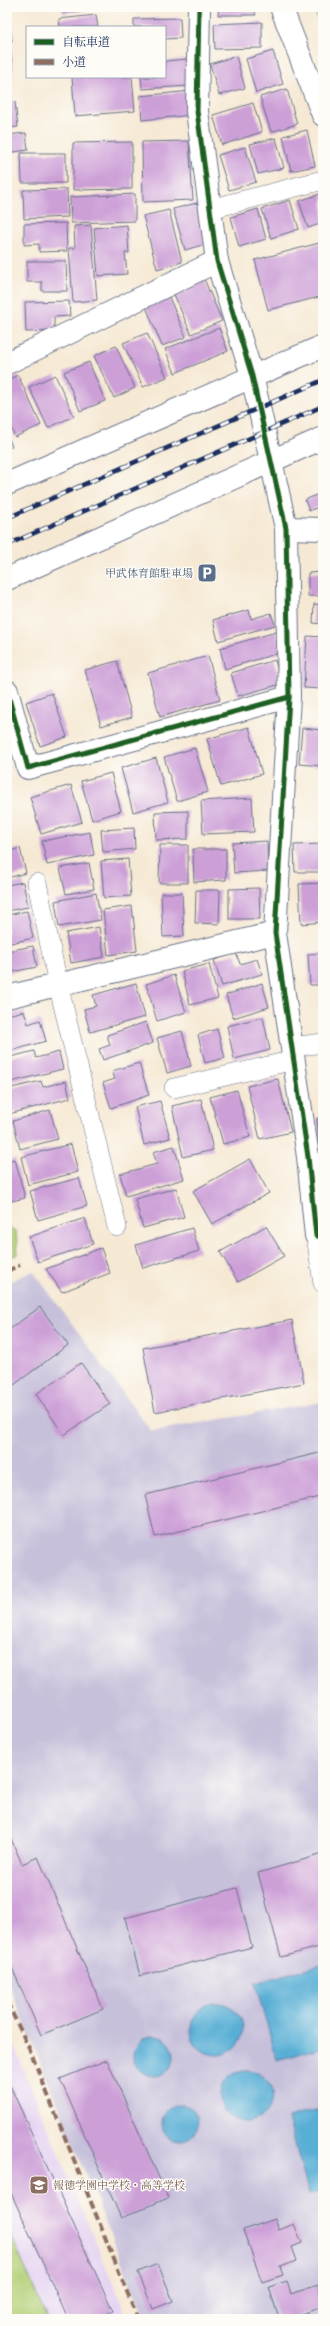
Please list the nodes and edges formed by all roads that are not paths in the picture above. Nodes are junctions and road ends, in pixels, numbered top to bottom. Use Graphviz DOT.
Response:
graph roads {
  1 [pos="199,7"];
  2 [pos="281,7"];
  3 [pos="323,115"];
  4 [pos="323,180"];
  5 [pos="210,209"];
  6 [pos="217,261"];
  7 [pos="323,346"];
  8 [pos="7,363"];
  9 [pos="252,376"];
  10 [pos="323,438"];
  11 [pos="271,461"];
  12 [pos="7,484"];
  13 [pos="286,528"];
  14 [pos="323,529"];
  15 [pos="7,580"];
  16 [pos="7,691"];
  17 [pos="289,697"];
  18 [pos="37,883"];
  19 [pos="275,933"];
  20 [pos="58,984"];
  21 [pos="7,997"];
  22 [pos="323,1043"];
  23 [pos="293,1054"];
  24 [pos="174,1088"];
  25 [pos="315,1157"];
  26 [pos="116,1227"];
  27 [pos="319,1236"];
  28 [pos="323,1283"];
  1 -- 5 [label="street"];
  2 -- 3 [label="street"];
  4 -- 5 [label="lane"];
  5 -- 6 [label="street"];
  6 -- 8 [label="street"];
  6 -- 9 [label="street"];
  7 -- 9 [label="street"];
  9 -- 11 [label="street"];
  9 -- 12 [label="street"];
  10 -- 11 [label="street"];
  11 -- 13 [label="street"];
  11 -- 15 [label="street"];
  13 -- 14 [label="street"];
  13 -- 17 [label="street"];
  16 -- 17 [label="street"];
  17 -- 19 [label="street"];
  18 -- 20 [label="lane"];
  19 -- 20 [label="street"];
  19 -- 23 [label="street"];
  20 -- 21 [label="street"];
  20 -- 26 [label="lane"];
  22 -- 23 [label="lane"];
  23 -- 24 [label="lane"];
  23 -- 25 [label="street"];
  25 -- 27 [label="street"];
  27 -- 28 [label="lane"];
}
